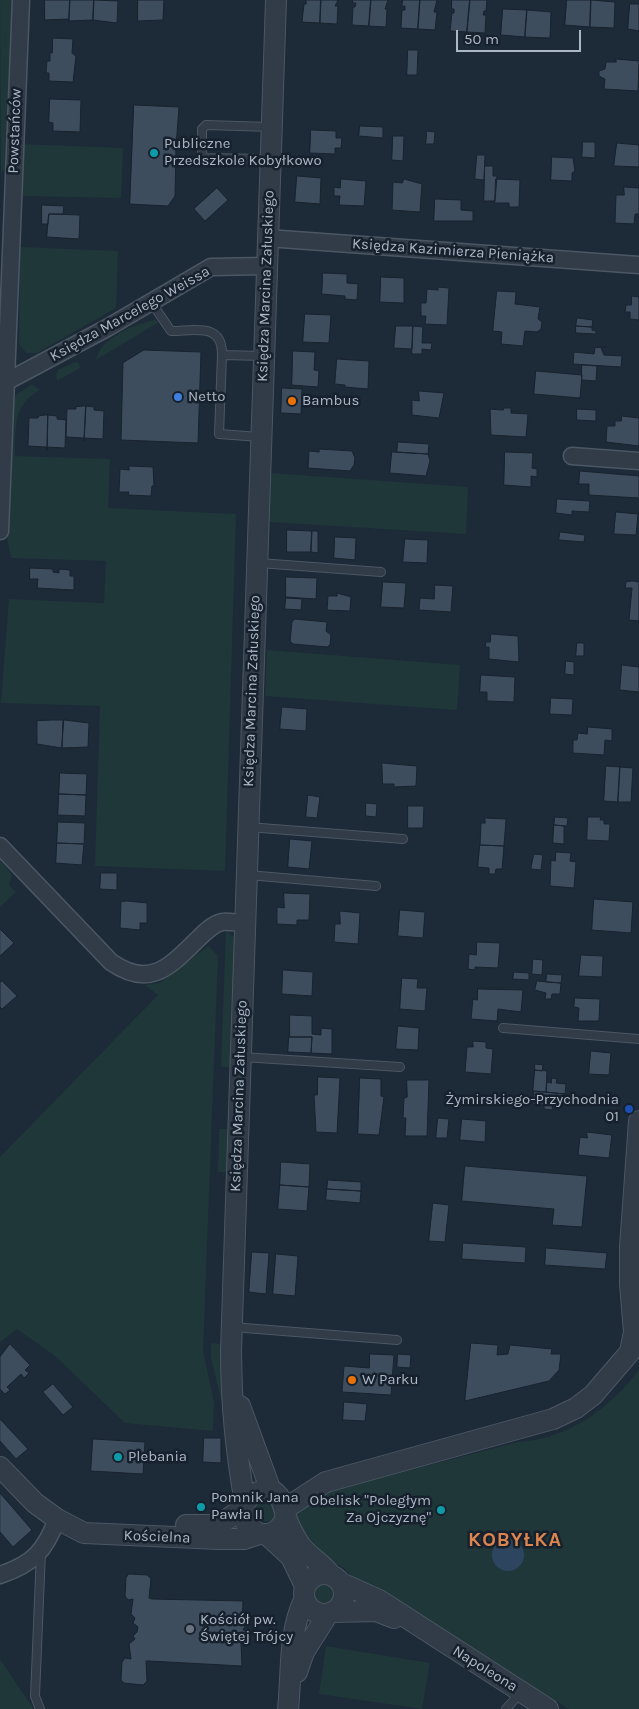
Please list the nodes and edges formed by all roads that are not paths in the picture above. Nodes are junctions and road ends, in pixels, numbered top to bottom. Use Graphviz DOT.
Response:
graph roads {
  1 [pos="21,0"];
  2 [pos="276,0"];
  3 [pos="271,127"];
  4 [pos="270,160"];
  5 [pos="267,238"];
  6 [pos="639,265"];
  7 [pos="266,266"];
  8 [pos="151,302"];
  9 [pos="222,355"];
  10 [pos="263,356"];
  11 [pos="3,384"];
  12 [pos="260,437"];
  13 [pos="572,456"];
  14 [pos="639,461"];
  15 [pos="0,531"];
  16 [pos="256,563"];
  17 [pos="381,572"];
  18 [pos="248,827"];
  19 [pos="403,839"];
  20 [pos="0,846"];
  21 [pos="246,875"];
  22 [pos="376,886"];
  23 [pos="245,923"];
  24 [pos="503,1028"];
  25 [pos="639,1038"];
  26 [pos="240,1057"];
  27 [pos="400,1066"];
  28 [pos="639,1121"];
  29 [pos="232,1327"];
  30 [pos="636,1331"];
  31 [pos="397,1340"];
  32 [pos="231,1382"];
  33 [pos="0,1467"];
  34 [pos="280,1503"];
  35 [pos="244,1506"];
  36 [pos="57,1519"];
  37 [pos="262,1534"];
  38 [pos="45,1544"];
  39 [pos="0,1575"];
  40 [pos="336,1579"];
  41 [pos="305,1593"];
  42 [pos="330,1613"];
  43 [pos="421,1629"];
  44 [pos="522,1692"];
  45 [pos="289,1701"];
  46 [pos="40,1709"];
  47 [pos="506,1709"];
  48 [pos="548,1709"];
  1 -- 11 [label="street, Powstańców"];
  2 -- 3 [label="street, Księdza Marcina Załuskiego"];
  3 -- 4 [label="street, Księdza Marcina Załuskiego"];
  3 -- 4 [label="lane"];
  4 -- 5 [label="street, Księdza Marcina Załuskiego"];
  5 -- 6 [label="street, Księdza Kazimierza Pieniążka"];
  5 -- 7 [label="street, Księdza Marcina Załuskiego"];
  7 -- 8 [label="street, Księdza Marcelego Weissa"];
  7 -- 10 [label="street, Księdza Marcina Załuskiego"];
  8 -- 9 [label="lane"];
  8 -- 11 [label="street, Księdza Marcelego Weissa"];
  9 -- 10 [label="lane"];
  9 -- 12 [label="lane"];
  10 -- 12 [label="street, Księdza Marcina Załuskiego"];
  11 -- 15 [label="street, Powstańców"];
  12 -- 16 [label="street, Księdza Marcina Załuskiego"];
  13 -- 14 [label="street"];
  16 -- 17 [label="lane"];
  16 -- 18 [label="street, Księdza Marcina Załuskiego"];
  18 -- 19 [label="lane"];
  18 -- 21 [label="street, Księdza Marcina Załuskiego"];
  20 -- 23 [label="street"];
  21 -- 22 [label="lane"];
  21 -- 23 [label="street, Księdza Marcina Załuskiego"];
  23 -- 26 [label="street, Księdza Marcina Załuskiego"];
  24 -- 25 [label="lane"];
  26 -- 27 [label="lane"];
  26 -- 29 [label="street, Księdza Marcina Załuskiego"];
  28 -- 30 [label="street"];
  29 -- 31 [label="lane"];
  29 -- 32 [label="street, Księdza Marcina Załuskiego"];
  30 -- 34 [label="street"];
  32 -- 34 [label="street, Księdza Marcina Załuskiego"];
  32 -- 35 [label="street, Księdza Marcina Załuskiego"];
  33 -- 36 [label="street, Kościelna"];
  34 -- 35 [label="street"];
  34 -- 37 [label="street"];
  34 -- 40 [label="street, Księdza Marcina Załuskiego"];
  35 -- 36 [label="street, Kościelna"];
  35 -- 37 [label="street"];
  36 -- 37 [label="street, Kościelna"];
  36 -- 38 [label="street"];
  37 -- 41 [label="street"];
  38 -- 39 [label="street"];
  38 -- 46 [label="lane"];
  40 -- 41 [label="street"];
  40 -- 42 [label="street"];
  40 -- 43 [label="street, Napoleona"];
  41 -- 42 [label="street"];
  41 -- 45 [label="street"];
  42 -- 43 [label="street, Napoleona"];
  42 -- 45 [label="street"];
  43 -- 44 [label="street, Napoleona"];
  44 -- 47 [label="lane"];
  44 -- 48 [label="street, Napoleona"];
}
